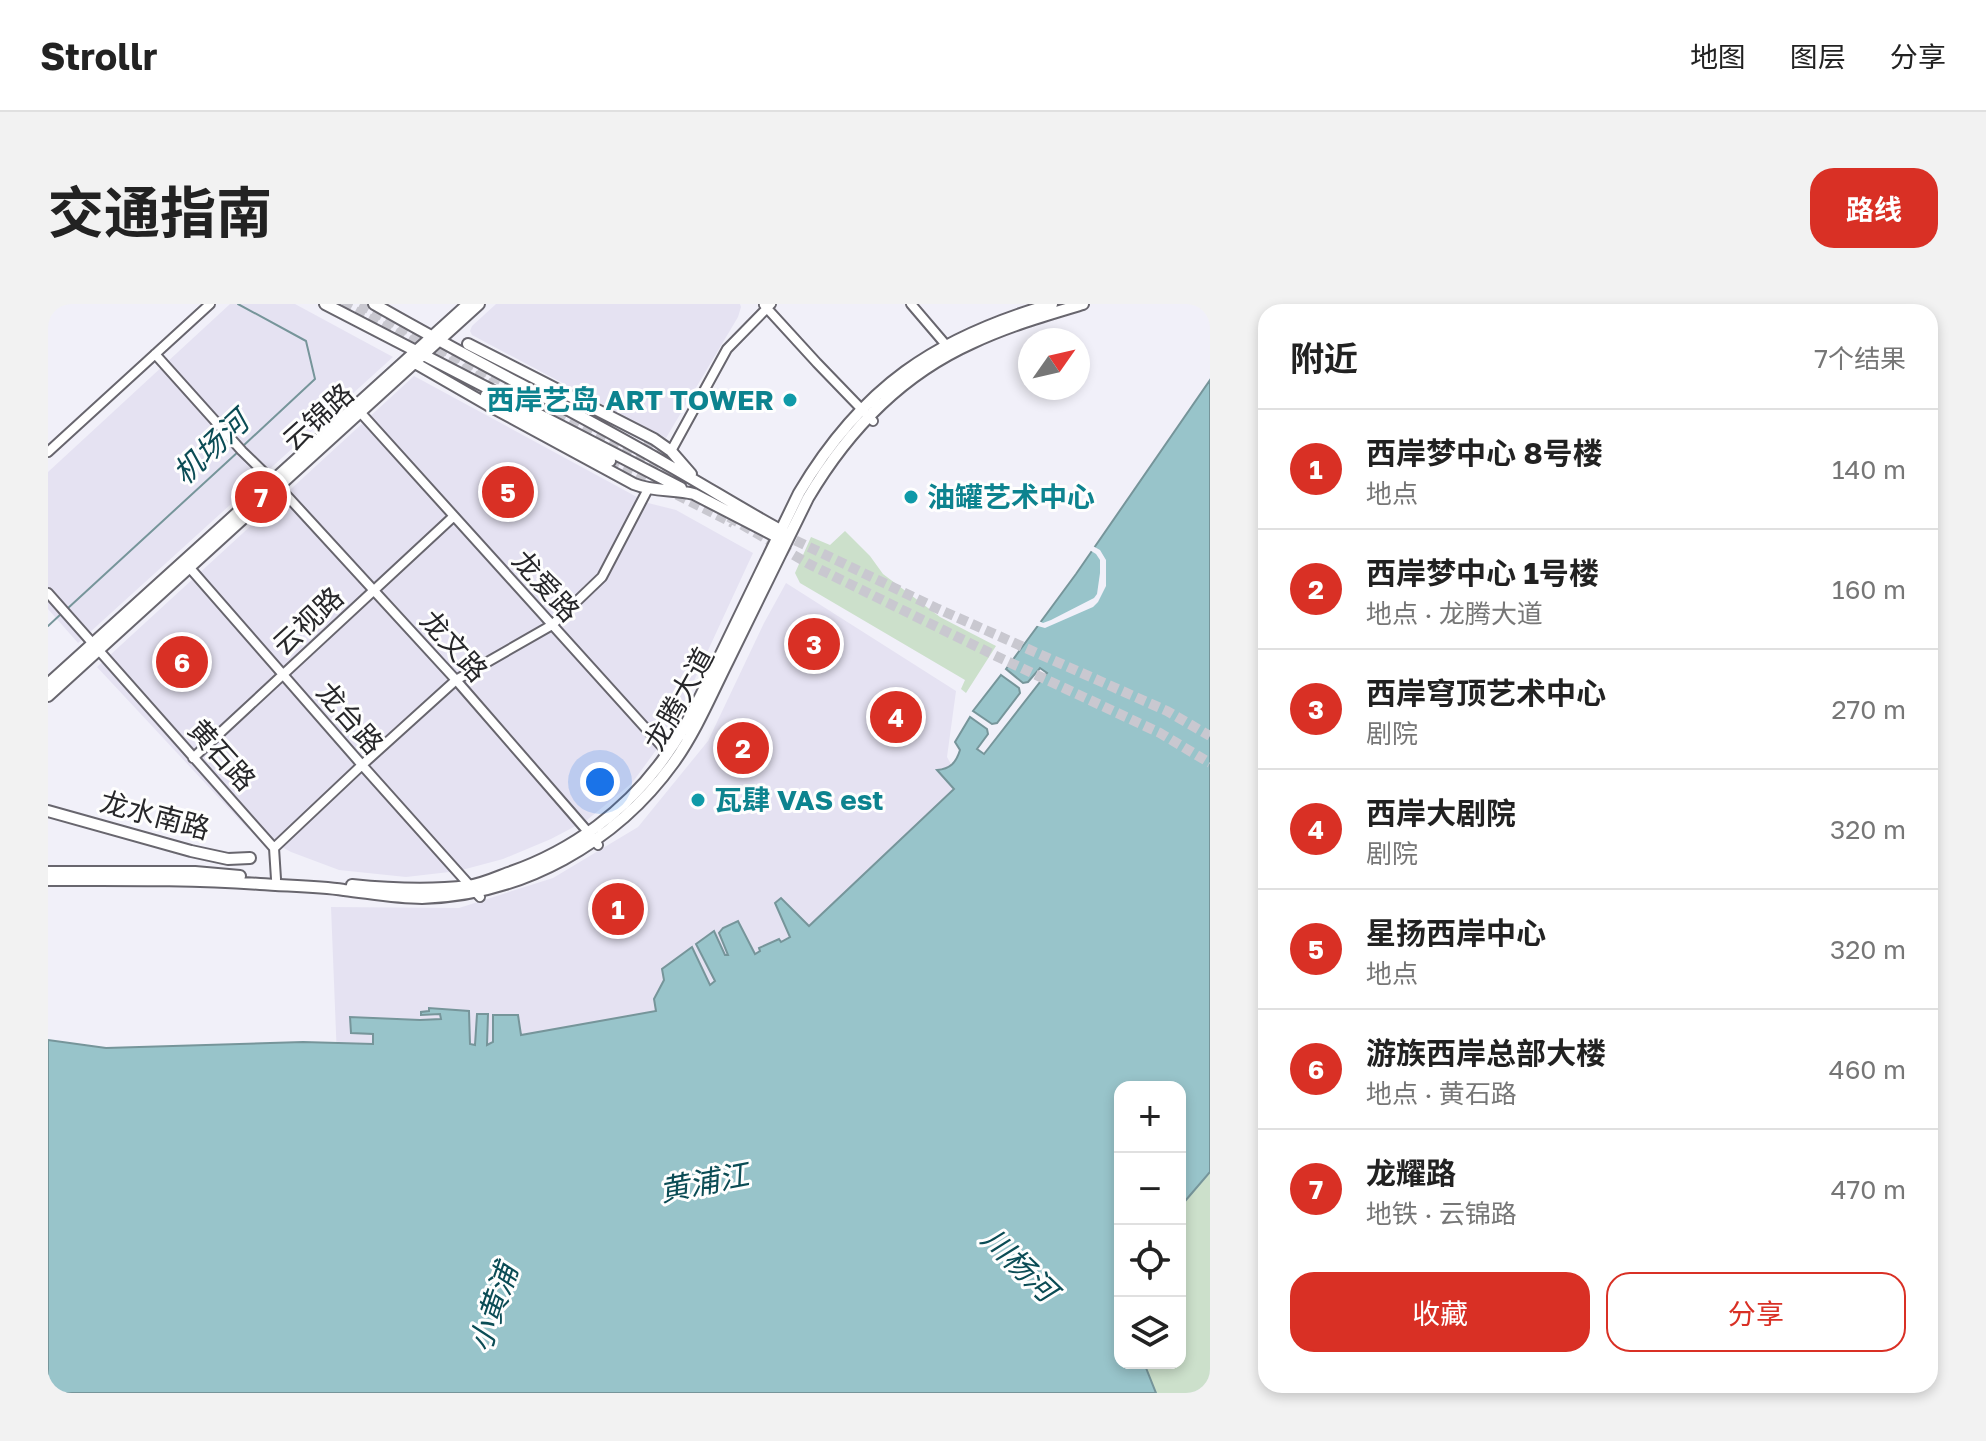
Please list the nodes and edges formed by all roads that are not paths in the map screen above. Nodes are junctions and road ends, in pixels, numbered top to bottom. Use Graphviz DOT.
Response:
graph roads {
  1 [pos="210,304"];
  2 [pos="325,304"];
  3 [pos="374,304"];
  4 [pos="468,304"];
  5 [pos="479,304"];
  6 [pos="911,304"];
  7 [pos="1083,304"];
  8 [pos="767,305"];
  9 [pos="1056,306"];
  10 [pos="440,336"];
  11 [pos="946,345"];
  12 [pos="466,348"];
  13 [pos="155,354"];
  14 [pos="418,356"];
  15 [pos="434,361"];
  16 [pos="432,372"];
  17 [pos="468,385"];
  18 [pos="360,412"];
  19 [pos="868,416"];
  20 [pos="643,444"];
  21 [pos="671,451"];
  22 [pos="48,452"];
  23 [pos="610,461"];
  24 [pos="275,484"];
  25 [pos="648,489"];
  26 [pos="694,494"];
  27 [pos="718,495"];
  28 [pos="454,516"];
  29 [pos="785,538"];
  30 [pos="189,567"];
  31 [pos="373,590"];
  32 [pos="48,593"];
  33 [pos="552,625"];
  34 [pos="95,647"];
  35 [pos="283,674"];
  36 [pos="456,680"];
  37 [pos="48,684"];
  38 [pos="48,696"];
  39 [pos="668,753"];
  40 [pos="193,758"];
  41 [pos="362,765"];
  42 [pos="48,811"];
  43 [pos="594,840"];
  44 [pos="274,848"];
  45 [pos="250,858"];
  46 [pos="48,872"];
  47 [pos="48,880"];
  48 [pos="277,882"];
  49 [pos="475,891"];
  1 -- 13 [label="street"];
  2 -- 14 [label="main road"];
  3 -- 10 [label="main road"];
  4 -- 10 [label="main road, 云锦路"];
  5 -- 10 [label="main road, 云锦路"];
  6 -- 11 [label="street"];
  7 -- 9 [label="main road, 龙腾大道"];
  8 -- 19 [label="street"];
  8 -- 21 [label="street"];
  9 -- 11 [label="main road, 龙腾大道"];
  9 -- 19 [label="main road, 龙腾大道"];
  10 -- 12 [label="main road"];
  10 -- 14 [label="main road, 云锦路"];
  11 -- 19 [label="main road, 龙腾大道"];
  12 -- 20 [label="main road"];
  12 -- 21 [label="main road"];
  12 -- 27 [label="main road"];
  13 -- 22 [label="street"];
  13 -- 24 [label="street, 龙文路"];
  14 -- 15 [label="main road"];
  14 -- 16 [label="main road"];
  14 -- 18 [label="main road, 云锦路"];
  14 -- 24 [label="main road, 云锦路"];
  15 -- 17 [label="main road"];
  15 -- 26 [label="main road"];
  16 -- 17 [label="main road"];
  16 -- 25 [label="main road"];
  17 -- 23 [label="main road"];
  18 -- 24 [label="main road, 云锦路"];
  18 -- 28 [label="street, 龙爱路"];
  19 -- 29 [label="main road, 龙腾大道"];
  21 -- 27 [label="main road"];
  24 -- 30 [label="main road, 云锦路"];
  24 -- 31 [label="street, 龙文路"];
  24 -- 34 [label="main road, 云锦路"];
  25 -- 26 [label="main road"];
  25 -- 33 [label="street"];
  26 -- 29 [label="main road"];
  27 -- 29 [label="main road"];
  28 -- 31 [label="street, 云视路"];
  28 -- 33 [label="street, 龙爱路"];
  29 -- 39 [label="main road, 龙腾大道"];
  29 -- 43 [label="main road, 龙腾大道"];
  30 -- 34 [label="main road, 云锦路"];
  30 -- 35 [label="street, 龙台路"];
  31 -- 35 [label="street, 云视路"];
  31 -- 36 [label="street, 龙文路"];
  32 -- 34 [label="street, 黄石路"];
  33 -- 36 [label="street"];
  33 -- 39 [label="street, 龙爱路"];
  34 -- 37 [label="main road, 云锦路"];
  34 -- 38 [label="main road, 云锦路"];
  34 -- 40 [label="street, 黄石路"];
  35 -- 40 [label="street, 云视路"];
  35 -- 41 [label="street, 龙台路"];
  36 -- 41 [label="street"];
  36 -- 43 [label="street, 龙文路"];
  39 -- 43 [label="main road, 龙腾大道"];
  40 -- 44 [label="street, 黄石路"];
  41 -- 44 [label="street"];
  41 -- 49 [label="street, 龙台路"];
  42 -- 45 [label="main road, 龙水南路"];
  43 -- 49 [label="main road, 龙腾大道"];
  44 -- 48 [label="street"];
  46 -- 48 [label="main road, 龙腾大道"];
  47 -- 48 [label="main road, 龙腾大道"];
  48 -- 49 [label="main road, 龙腾大道"];
}
